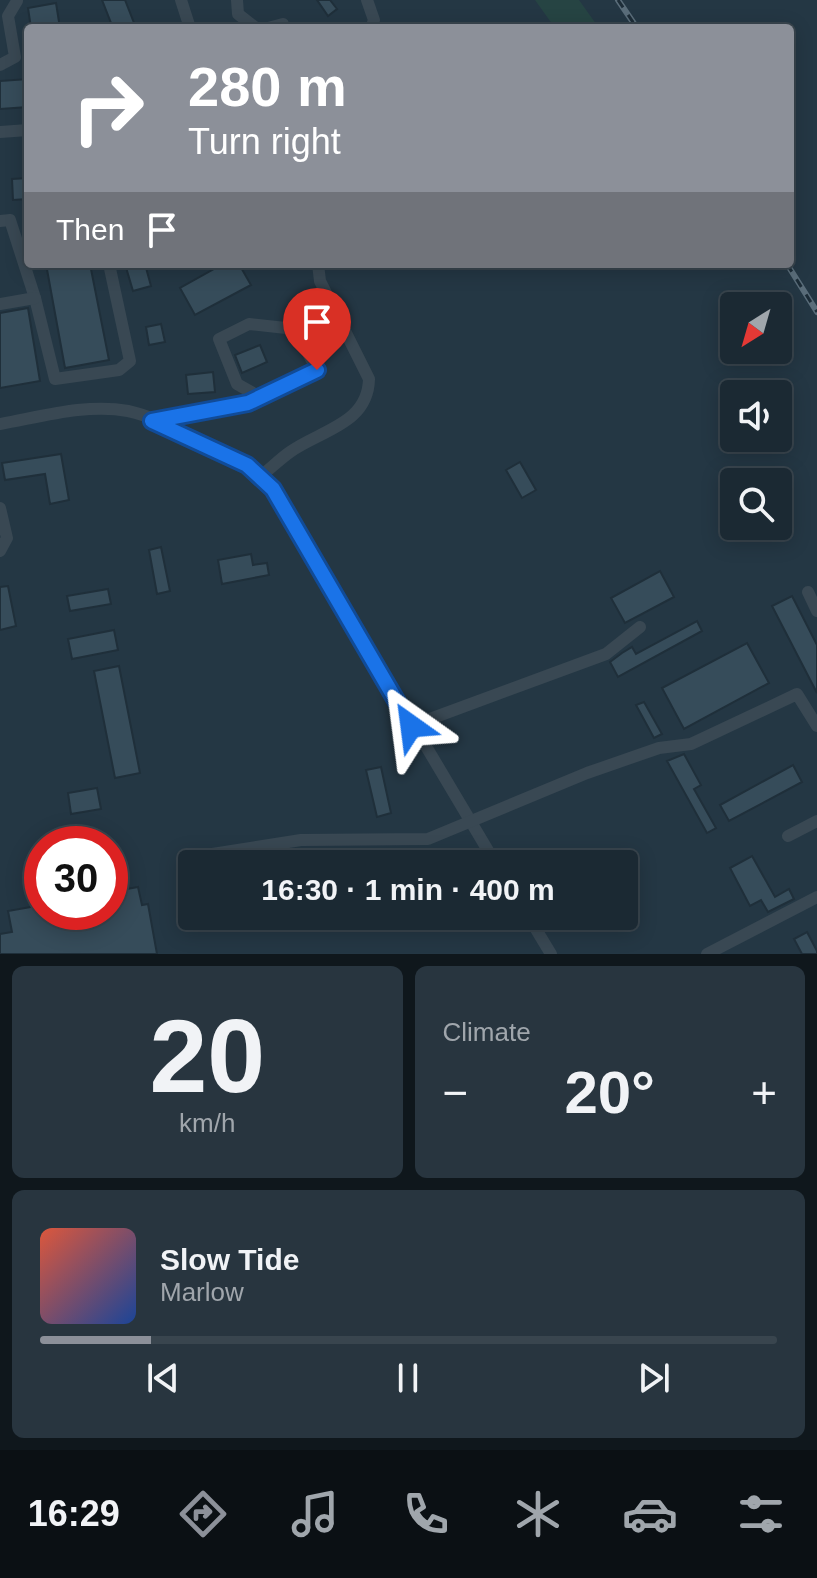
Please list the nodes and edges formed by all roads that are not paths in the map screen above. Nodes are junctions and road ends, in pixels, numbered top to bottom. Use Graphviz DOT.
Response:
graph roads {
  1 [pos="181,0"];
  2 [pos="237,0"];
  3 [pos="367,0"];
  4 [pos="17,1"];
  5 [pos="189,24"];
  6 [pos="251,24"];
  7 [pos="372,24"];
  8 [pos="0,65"];
  9 [pos="24,130"];
  10 [pos="0,132"];
  11 [pos="0,221"];
  12 [pos="24,249"];
  13 [pos="28,268"];
  14 [pos="110,268"];
  15 [pos="318,268"];
  16 [pos="35,298"];
  17 [pos="0,304"];
  18 [pos="260,397"];
  19 [pos="152,421"];
  20 [pos="0,424"];
  21 [pos="261,476"];
  22 [pos="0,508"];
  23 [pos="0,551"];
  24 [pos="808,592"];
  25 [pos="817,611"];
  26 [pos="640,627"];
  27 [pos="411,726"];
  28 [pos="817,726"];
  29 [pos="817,821"];
  30 [pos="470,822"];
  31 [pos="788,836"];
  32 [pos="238,850"];
  33 [pos="487,850"];
  34 [pos="817,897"];
  35 [pos="536,930"];
  36 [pos="714,952"];
  37 [pos="551,954"];
  1 -- 5 [label="street"];
  2 -- 6 [label="street"];
  3 -- 7 [label="street"];
  4 -- 8 [label="street"];
  9 -- 10 [label="street"];
  11 -- 12 [label="street"];
  13 -- 16 [label="street"];
  14 -- 16 [label="street"];
  15 -- 21 [label="street"];
  16 -- 17 [label="street"];
  18 -- 18 [label="street"];
  18 -- 19 [label="street"];
  19 -- 20 [label="street"];
  19 -- 21 [label="street"];
  21 -- 27 [label="street"];
  22 -- 23 [label="street"];
  24 -- 25 [label="street"];
  26 -- 27 [label="street"];
  27 -- 30 [label="street"];
  28 -- 30 [label="street"];
  29 -- 31 [label="street"];
  30 -- 32 [label="street"];
  30 -- 33 [label="street"];
  34 -- 36 [label="street"];
  35 -- 37 [label="street"];
}
